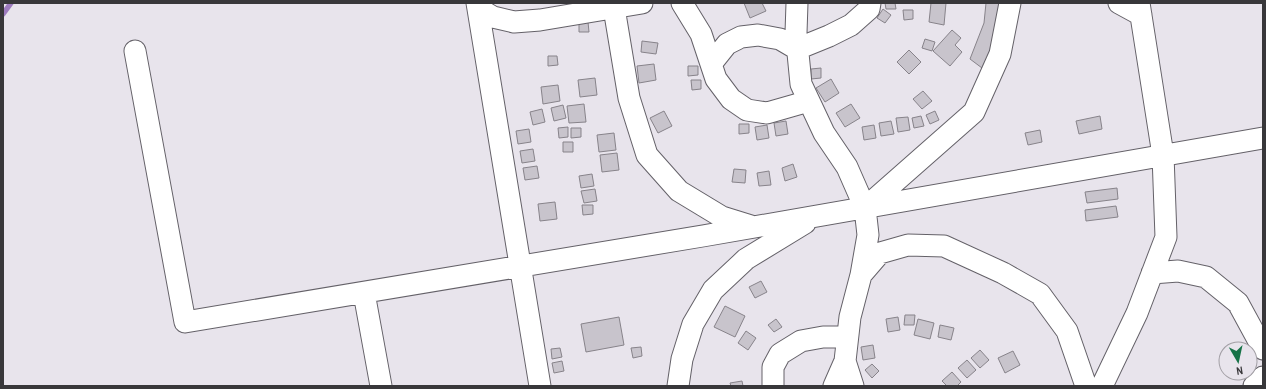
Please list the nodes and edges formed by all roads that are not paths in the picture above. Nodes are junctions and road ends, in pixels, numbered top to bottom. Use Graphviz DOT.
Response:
graph roads {
  1 [pos="642,3"];
  2 [pos="682,3"];
  3 [pos="797,3"];
  4 [pos="870,3"];
  5 [pos="1010,3"];
  6 [pos="1119,3"];
  7 [pos="477,5"];
  8 [pos="614,8"];
  9 [pos="1140,9"];
  10 [pos="560,10"];
  11 [pos="797,49"];
  12 [pos="135,51"];
  13 [pos="711,64"];
  14 [pos="809,101"];
  15 [pos="1263,138"];
  16 [pos="1163,155"];
  17 [pos="865,208"];
  18 [pos="815,217"];
  19 [pos="754,227"];
  20 [pos="522,267"];
  21 [pos="1152,274"];
  22 [pos="861,275"];
  23 [pos="364,293"];
  24 [pos="847,337"];
  25 [pos="1263,349"];
  26 [pos="845,361"];
  27 [pos="1263,378"];
  28 [pos="1109,383"];
  29 [pos="381,386"];
  30 [pos="540,386"];
  31 [pos="678,386"];
  32 [pos="773,386"];
  33 [pos="834,386"];
  34 [pos="853,386"];
  35 [pos="1086,386"];
  36 [pos="1254,386"];
  1 -- 8 [label="street"];
  2 -- 13 [label="street"];
  3 -- 11 [label="street"];
  4 -- 11 [label="street"];
  5 -- 17 [label="street"];
  6 -- 9 [label="street"];
  7 -- 10 [label="street"];
  7 -- 20 [label="street"];
  8 -- 10 [label="street"];
  8 -- 19 [label="street"];
  9 -- 16 [label="street"];
  11 -- 13 [label="street"];
  11 -- 14 [label="street"];
  12 -- 23 [label="street"];
  13 -- 14 [label="street"];
  14 -- 17 [label="street"];
  15 -- 16 [label="street"];
  16 -- 17 [label="street"];
  16 -- 21 [label="street"];
  17 -- 18 [label="street"];
  17 -- 22 [label="street"];
  18 -- 19 [label="street"];
  18 -- 31 [label="street"];
  19 -- 20 [label="street"];
  20 -- 23 [label="street"];
  20 -- 30 [label="street"];
  21 -- 25 [label="street"];
  21 -- 28 [label="street"];
  22 -- 24 [label="street"];
  22 -- 35 [label="street"];
  23 -- 29 [label="street"];
  24 -- 26 [label="street"];
  24 -- 32 [label="street"];
  26 -- 33 [label="street"];
  26 -- 34 [label="street"];
  27 -- 36 [label="street"];
}
